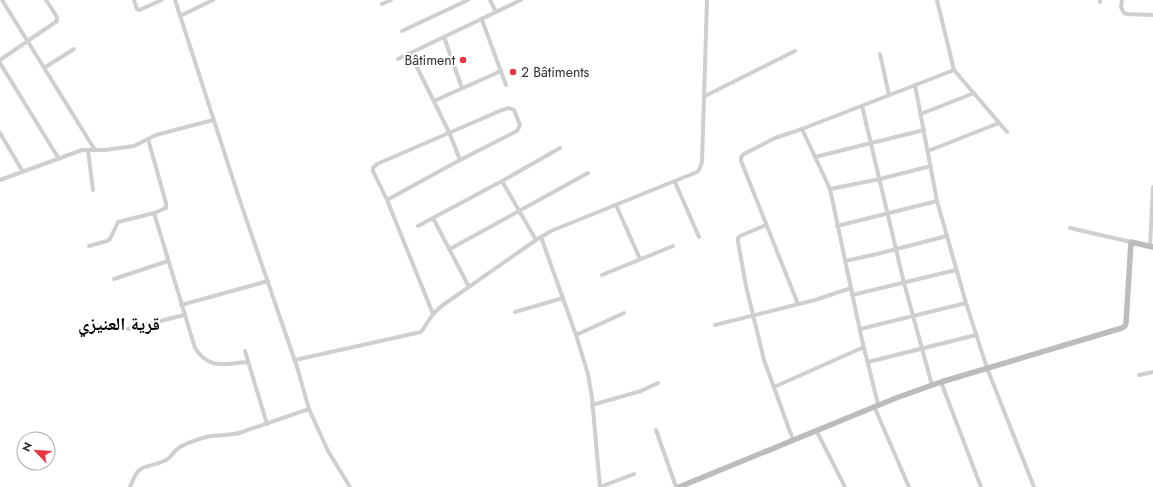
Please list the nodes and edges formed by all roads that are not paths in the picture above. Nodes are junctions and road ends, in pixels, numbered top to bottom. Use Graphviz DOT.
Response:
graph roads {
  1 [pos="2,0"];
  2 [pos="46,0"];
  3 [pos="134,0"];
  4 [pos="162,0"];
  5 [pos="175,0"];
  6 [pos="213,0"];
  7 [pos="391,0"];
  8 [pos="468,0"];
  9 [pos="490,0"];
  10 [pos="521,0"];
  11 [pos="707,0"];
  12 [pos="937,0"];
  13 [pos="1122,0"];
  14 [pos="382,4"];
  15 [pos="496,12"];
  16 [pos="1153,15"];
  17 [pos="180,16"];
  18 [pos="482,20"];
  19 [pos="402,31"];
  20 [pos="444,37"];
  21 [pos="28,41"];
  22 [pos="74,49"];
  23 [pos="795,51"];
  24 [pos="410,53"];
  25 [pos="880,54"];
  26 [pos="398,59"];
  27 [pos="0,60"];
  28 [pos="0,63"];
  29 [pos="44,68"];
  30 [pos="954,70"];
  31 [pos="501,71"];
  32 [pos="506,85"];
  33 [pos="915,85"];
  34 [pos="462,88"];
  35 [pos="974,93"];
  36 [pos="890,95"];
  37 [pos="705,96"];
  38 [pos="434,100"];
  39 [pos="862,106"];
  40 [pos="921,114"];
  41 [pos="214,120"];
  42 [pos="999,123"];
  43 [pos="802,129"];
  44 [pos="924,130"];
  45 [pos="449,132"];
  46 [pos="1007,132"];
  47 [pos="0,133"];
  48 [pos="148,139"];
  49 [pos="871,143"];
  50 [pos="560,148"];
  51 [pos="88,150"];
  52 [pos="95,150"];
  53 [pos="928,150"];
  54 [pos="815,157"];
  55 [pos="59,159"];
  56 [pos="460,160"];
  57 [pos="931,166"];
  58 [pos="23,172"];
  59 [pos="588,173"];
  60 [pos="880,179"];
  61 [pos="0,180"];
  62 [pos="502,181"];
  63 [pos="674,182"];
  64 [pos="1153,187"];
  65 [pos="830,189"];
  66 [pos="93,190"];
  67 [pos="387,200"];
  68 [pos="937,201"];
  69 [pos="616,205"];
  70 [pos="519,211"];
  71 [pos="154,213"];
  72 [pos="888,213"];
  73 [pos="433,218"];
  74 [pos="766,225"];
  75 [pos="418,226"];
  76 [pos="837,226"];
  77 [pos="1070,228"];
  78 [pos="947,236"];
  79 [pos="541,237"];
  80 [pos="699,237"];
  81 [pos="536,240"];
  82 [pos="1131,242"];
  83 [pos="89,246"];
  84 [pos="673,246"];
  85 [pos="1151,246"];
  86 [pos="896,248"];
  87 [pos="450,249"];
  88 [pos="640,259"];
  89 [pos="168,261"];
  90 [pos="845,261"];
  91 [pos="956,270"];
  92 [pos="602,275"];
  93 [pos="114,279"];
  94 [pos="268,281"];
  95 [pos="904,283"];
  96 [pos="469,287"];
  97 [pos="851,288"];
  98 [pos="852,295"];
  99 [pos="563,298"];
  100 [pos="966,303"];
  101 [pos="798,304"];
  102 [pos="181,305"];
  103 [pos="515,312"];
  104 [pos="624,313"];
  105 [pos="433,314"];
  106 [pos="184,315"];
  107 [pos="754,315"];
  108 [pos="914,316"];
  109 [pos="715,325"];
  110 [pos="128,329"];
  111 [pos="860,329"];
  112 [pos="576,335"];
  113 [pos="976,335"];
  114 [pos="864,347"];
  115 [pos="922,349"];
  116 [pos="245,351"];
  117 [pos="295,360"];
  118 [pos="248,362"];
  119 [pos="868,362"];
  120 [pos="987,368"];
  121 [pos="1153,372"];
  122 [pos="1139,375"];
  123 [pos="941,382"];
  124 [pos="658,383"];
  125 [pos="932,385"];
  126 [pos="774,387"];
  127 [pos="876,405"];
  128 [pos="592,406"];
  129 [pos="309,409"];
  130 [pos="267,424"];
  131 [pos="656,430"];
  132 [pos="816,430"];
  133 [pos="793,440"];
  134 [pos="634,474"];
  135 [pos="130,487"];
  136 [pos="350,487"];
  137 [pos="600,487"];
  138 [pos="678,487"];
  139 [pos="845,487"];
  140 [pos="909,487"];
  141 [pos="980,487"];
  142 [pos="1034,487"];
  1 -- 21 [label="street"];
  2 -- 21 [label="street"];
  3 -- 4 [label="street"];
  5 -- 17 [label="street"];
  6 -- 17 [label="street"];
  7 -- 14 [label="street"];
  8 -- 19 [label="street"];
  9 -- 15 [label="street"];
  10 -- 15 [label="street"];
  11 -- 37 [label="street"];
  12 -- 30 [label="street"];
  13 -- 16 [label="street"];
  15 -- 18 [label="street"];
  17 -- 41 [label="street"];
  18 -- 20 [label="street"];
  18 -- 31 [label="street"];
  20 -- 24 [label="street"];
  20 -- 34 [label="street"];
  21 -- 27 [label="street"];
  21 -- 29 [label="street"];
  22 -- 29 [label="street"];
  23 -- 37 [label="street"];
  24 -- 26 [label="street"];
  24 -- 38 [label="street"];
  25 -- 36 [label="street"];
  28 -- 55 [label="street"];
  29 -- 52 [label="street"];
  30 -- 33 [label="street"];
  30 -- 35 [label="street"];
  31 -- 32 [label="street"];
  31 -- 34 [label="street"];
  33 -- 36 [label="street"];
  33 -- 40 [label="street"];
  34 -- 38 [label="street"];
  35 -- 40 [label="street"];
  35 -- 42 [label="street"];
  36 -- 39 [label="street"];
  37 -- 63 [label="street"];
  38 -- 45 [label="street"];
  39 -- 43 [label="street"];
  39 -- 49 [label="street"];
  40 -- 44 [label="street"];
  41 -- 48 [label="street"];
  41 -- 94 [label="street"];
  42 -- 46 [label="street"];
  42 -- 53 [label="street"];
  43 -- 54 [label="street"];
  43 -- 74 [label="street"];
  44 -- 49 [label="street"];
  44 -- 53 [label="street"];
  45 -- 56 [label="street"];
  45 -- 56 [label="street"];
  45 -- 67 [label="street"];
  47 -- 58 [label="street"];
  48 -- 52 [label="street"];
  48 -- 71 [label="street"];
  49 -- 54 [label="street"];
  49 -- 60 [label="street"];
  50 -- 62 [label="street"];
  51 -- 52 [label="street"];
  51 -- 55 [label="street"];
  51 -- 66 [label="street"];
  53 -- 57 [label="street"];
  54 -- 65 [label="street"];
  55 -- 58 [label="street"];
  56 -- 67 [label="street"];
  57 -- 60 [label="street"];
  57 -- 68 [label="street"];
  58 -- 61 [label="street"];
  59 -- 70 [label="street"];
  60 -- 65 [label="street"];
  60 -- 72 [label="street"];
  62 -- 70 [label="street"];
  62 -- 73 [label="street"];
  63 -- 69 [label="street"];
  63 -- 80 [label="street"];
  64 -- 85 [label="street"];
  65 -- 76 [label="street"];
  67 -- 105 [label="street"];
  68 -- 72 [label="street"];
  68 -- 78 [label="street"];
  69 -- 79 [label="street"];
  69 -- 88 [label="street"];
  70 -- 81 [label="street"];
  70 -- 87 [label="street"];
  71 -- 83 [label="street"];
  71 -- 89 [label="street"];
  72 -- 76 [label="street"];
  72 -- 86 [label="street"];
  73 -- 75 [label="street"];
  73 -- 87 [label="street"];
  74 -- 101 [label="street"];
  74 -- 107 [label="street"];
  76 -- 90 [label="street"];
  77 -- 82 [label="street"];
  78 -- 86 [label="street"];
  78 -- 91 [label="street"];
  79 -- 81 [label="street"];
  79 -- 99 [label="street"];
  81 -- 96 [label="street"];
  82 -- 85 [label="street"];
  82 -- 120 [label="street"];
  84 -- 88 [label="street"];
  86 -- 90 [label="street"];
  86 -- 95 [label="street"];
  87 -- 96 [label="street"];
  88 -- 92 [label="street"];
  89 -- 93 [label="street"];
  89 -- 102 [label="street"];
  90 -- 97 [label="street"];
  91 -- 95 [label="street"];
  91 -- 100 [label="street"];
  94 -- 102 [label="street"];
  94 -- 117 [label="street"];
  95 -- 98 [label="street"];
  95 -- 108 [label="street"];
  96 -- 105 [label="street"];
  97 -- 98 [label="street"];
  97 -- 101 [label="street"];
  98 -- 111 [label="street"];
  99 -- 103 [label="street"];
  99 -- 112 [label="street"];
  100 -- 108 [label="street"];
  100 -- 113 [label="street"];
  101 -- 107 [label="street"];
  102 -- 106 [label="street"];
  104 -- 112 [label="street"];
  105 -- 117 [label="street"];
  106 -- 110 [label="street"];
  106 -- 118 [label="street"];
  107 -- 109 [label="street"];
  107 -- 126 [label="street"];
  108 -- 111 [label="street"];
  108 -- 115 [label="street"];
  111 -- 114 [label="street"];
  112 -- 128 [label="street"];
  113 -- 115 [label="street"];
  113 -- 120 [label="street"];
  114 -- 119 [label="street"];
  114 -- 126 [label="street"];
  115 -- 119 [label="street"];
  115 -- 125 [label="street"];
  116 -- 118 [label="street"];
  117 -- 129 [label="street"];
  118 -- 130 [label="street"];
  119 -- 127 [label="street"];
  120 -- 123 [label="street"];
  120 -- 142 [label="street"];
  121 -- 122 [label="street"];
  123 -- 125 [label="street"];
  123 -- 141 [label="street"];
  124 -- 128 [label="street"];
  125 -- 127 [label="street"];
  126 -- 133 [label="street"];
  127 -- 132 [label="street"];
  127 -- 140 [label="street"];
  128 -- 137 [label="street"];
  129 -- 130 [label="street"];
  129 -- 136 [label="street"];
  130 -- 135 [label="street"];
  131 -- 138 [label="street"];
  132 -- 133 [label="street"];
  132 -- 139 [label="street"];
  133 -- 138 [label="street"];
  134 -- 137 [label="street"];
}
